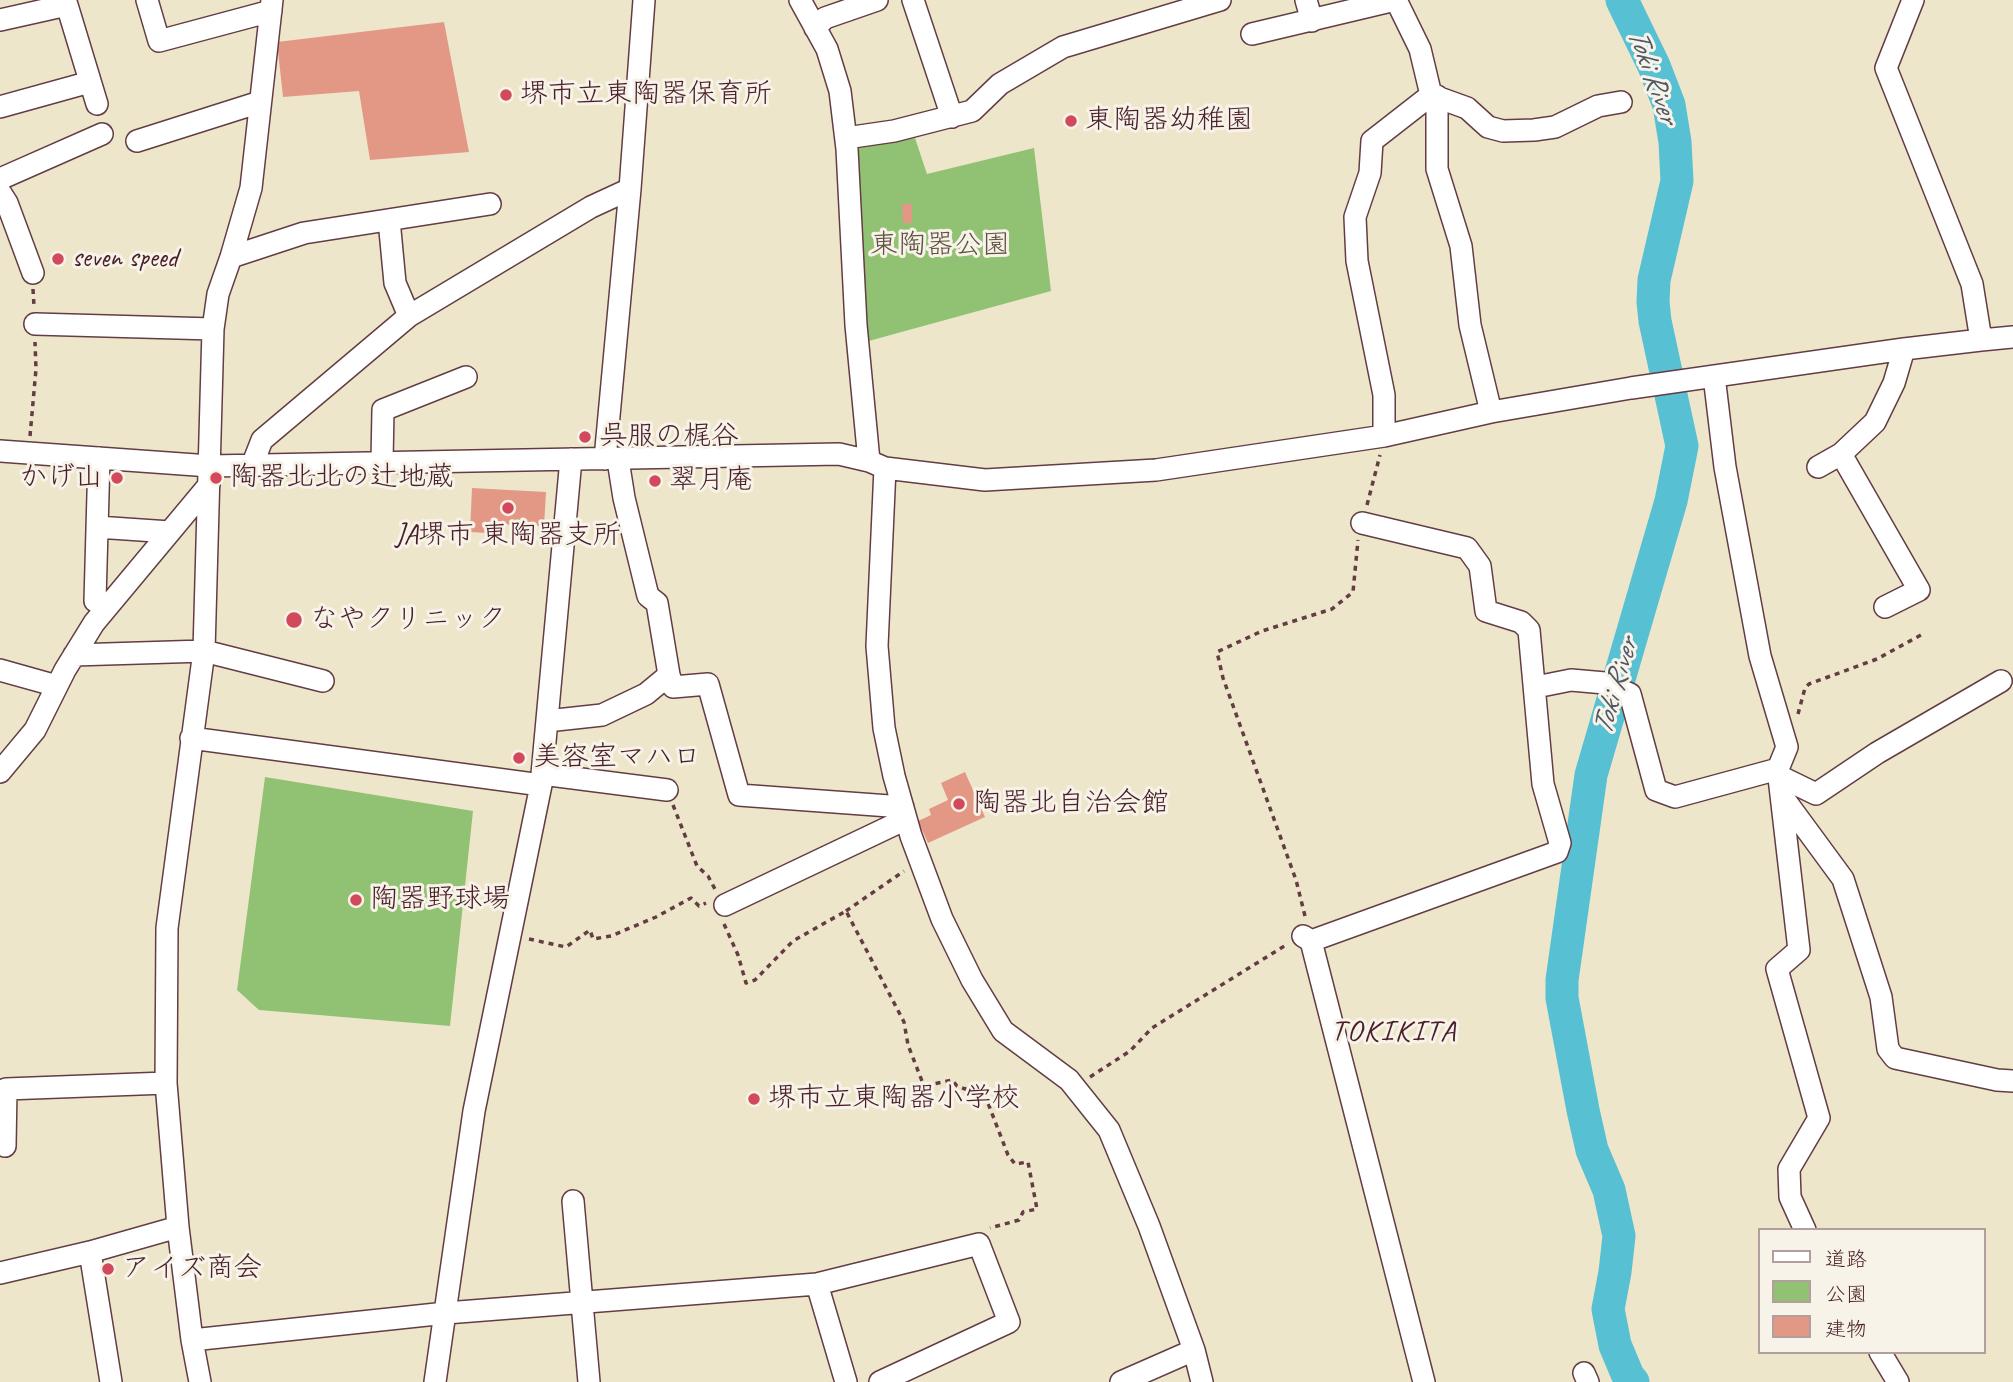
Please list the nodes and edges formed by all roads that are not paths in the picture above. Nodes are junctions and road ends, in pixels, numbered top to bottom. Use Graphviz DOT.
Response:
graph roads {
  1 [pos="148,0"];
  2 [pos="644,0"];
  3 [pos="800,0"];
  4 [pos="877,0"];
  5 [pos="913,0"];
  6 [pos="1220,0"];
  7 [pos="1307,0"];
  8 [pos="1396,0"];
  9 [pos="1913,0"];
  10 [pos="38,6"];
  11 [pos="272,6"];
  12 [pos="821,15"];
  13 [pos="0,20"];
  14 [pos="1312,21"];
  15 [pos="1252,34"];
  16 [pos="90,82"];
  17 [pos="1434,95"];
  18 [pos="260,102"];
  19 [pos="1621,102"];
  20 [pos="97,104"];
  21 [pos="0,107"];
  22 [pos="952,117"];
  23 [pos="102,134"];
  24 [pos="846,138"];
  25 [pos="136,141"];
  26 [pos="0,179"];
  27 [pos="630,189"];
  28 [pos="2,200"];
  29 [pos="490,204"];
  30 [pos="388,220"];
  31 [pos="232,257"];
  32 [pos="33,273"];
  33 [pos="409,316"];
  34 [pos="35,324"];
  35 [pos="213,329"];
  36 [pos="2013,337"];
  37 [pos="1981,340"];
  38 [pos="1904,349"];
  39 [pos="1714,376"];
  40 [pos="466,377"];
  41 [pos="1491,412"];
  42 [pos="1384,436"];
  43 [pos="0,451"];
  44 [pos="1841,454"];
  45 [pos="99,458"];
  46 [pos="571,459"];
  47 [pos="612,459"];
  48 [pos="383,461"];
  49 [pos="253,463"];
  50 [pos="877,465"];
  51 [pos="1818,467"];
  52 [pos="209,475"];
  53 [pos="1362,523"];
  54 [pos="97,527"];
  55 [pos="170,532"];
  56 [pos="94,601"];
  57 [pos="1885,607"];
  58 [pos="204,651"];
  59 [pos="74,655"];
  60 [pos="0,670"];
  61 [pos="670,675"];
  62 [pos="323,681"];
  63 [pos="2001,681"];
  64 [pos="57,686"];
  65 [pos="1536,687"];
  66 [pos="547,721"];
  67 [pos="191,738"];
  68 [pos="0,772"];
  69 [pos="542,780"];
  70 [pos="1779,780"];
  71 [pos="667,790"];
  72 [pos="904,813"];
  73 [pos="719,909"];
  74 [pos="2013,1081"];
  75 [pos="166,1083"];
  76 [pos="5,1146"];
  77 [pos="573,1201"];
  78 [pos="178,1227"];
  79 [pos="1804,1228"];
  80 [pos="90,1252"];
  81 [pos="0,1273"];
  82 [pos="817,1284"];
  83 [pos="581,1303"];
  84 [pos="446,1313"];
  85 [pos="192,1340"];
  86 [pos="1194,1350"];
  87 [pos="1882,1354"];
  88 [pos="111,1382"];
  89 [pos="200,1382"];
  90 [pos="435,1382"];
  91 [pos="589,1382"];
  92 [pos="846,1382"];
  93 [pos="880,1382"];
  94 [pos="1121,1382"];
  95 [pos="1202,1382"];
  96 [pos="1424,1382"];
  97 [pos="1898,1382"];
  1 -- 11 [label="street"];
  2 -- 27 [label="street"];
  3 -- 12 [label="street"];
  4 -- 12 [label="street"];
  5 -- 22 [label="street"];
  6 -- 22 [label="street"];
  7 -- 14 [label="street"];
  8 -- 14 [label="street"];
  8 -- 17 [label="street"];
  9 -- 37 [label="street"];
  10 -- 13 [label="street"];
  10 -- 16 [label="street"];
  11 -- 18 [label="street"];
  12 -- 24 [label="street"];
  14 -- 15 [label="street"];
  16 -- 20 [label="street"];
  16 -- 21 [label="street"];
  17 -- 19 [label="street"];
  17 -- 41 [label="street"];
  17 -- 42 [label="street"];
  18 -- 25 [label="street"];
  18 -- 31 [label="street"];
  22 -- 24 [label="street"];
  23 -- 26 [label="street"];
  24 -- 50 [label="street"];
  27 -- 33 [label="street"];
  27 -- 47 [label="street"];
  28 -- 32 [label="street"];
  29 -- 30 [label="street"];
  30 -- 31 [label="street"];
  30 -- 33 [label="street"];
  31 -- 35 [label="street"];
  33 -- 49 [label="street"];
  34 -- 35 [label="street"];
  35 -- 52 [label="street"];
  36 -- 37 [label="street"];
  37 -- 38 [label="street"];
  38 -- 39 [label="street"];
  38 -- 44 [label="street"];
  39 -- 41 [label="street"];
  39 -- 70 [label="street"];
  40 -- 48 [label="street"];
  41 -- 42 [label="street"];
  42 -- 50 [label="street"];
  43 -- 45 [label="street"];
  44 -- 51 [label="street"];
  44 -- 57 [label="street"];
  45 -- 52 [label="street"];
  45 -- 54 [label="street"];
  46 -- 47 [label="street"];
  46 -- 48 [label="street"];
  46 -- 66 [label="street"];
  47 -- 50 [label="street"];
  47 -- 61 [label="street"];
  48 -- 49 [label="street"];
  49 -- 52 [label="street"];
  50 -- 72 [label="street"];
  52 -- 55 [label="street"];
  52 -- 58 [label="street"];
  53 -- 65 [label="street"];
  54 -- 55 [label="street"];
  54 -- 56 [label="street"];
  55 -- 59 [label="street"];
  58 -- 59 [label="street"];
  58 -- 62 [label="street"];
  58 -- 67 [label="street"];
  59 -- 64 [label="street"];
  60 -- 64 [label="street"];
  61 -- 66 [label="street"];
  61 -- 72 [label="street"];
  63 -- 70 [label="street"];
  64 -- 68 [label="street"];
  65 -- 70 [label="street"];
  65 -- 96 [label="street"];
  66 -- 69 [label="street"];
  67 -- 69 [label="street"];
  67 -- 75 [label="street"];
  69 -- 71 [label="street"];
  69 -- 84 [label="street"];
  70 -- 74 [label="street"];
  70 -- 79 [label="street"];
  72 -- 73 [label="street"];
  72 -- 86 [label="street"];
  75 -- 76 [label="street"];
  75 -- 78 [label="street"];
  77 -- 83 [label="street"];
  78 -- 80 [label="street"];
  78 -- 85 [label="street"];
  80 -- 81 [label="street"];
  80 -- 88 [label="street"];
  82 -- 83 [label="street"];
  82 -- 92 [label="street"];
  82 -- 93 [label="street"];
  83 -- 84 [label="street"];
  83 -- 91 [label="street"];
  84 -- 85 [label="street"];
  84 -- 90 [label="street"];
  85 -- 89 [label="street"];
  86 -- 94 [label="street"];
  86 -- 95 [label="street"];
  87 -- 97 [label="street"];
}
